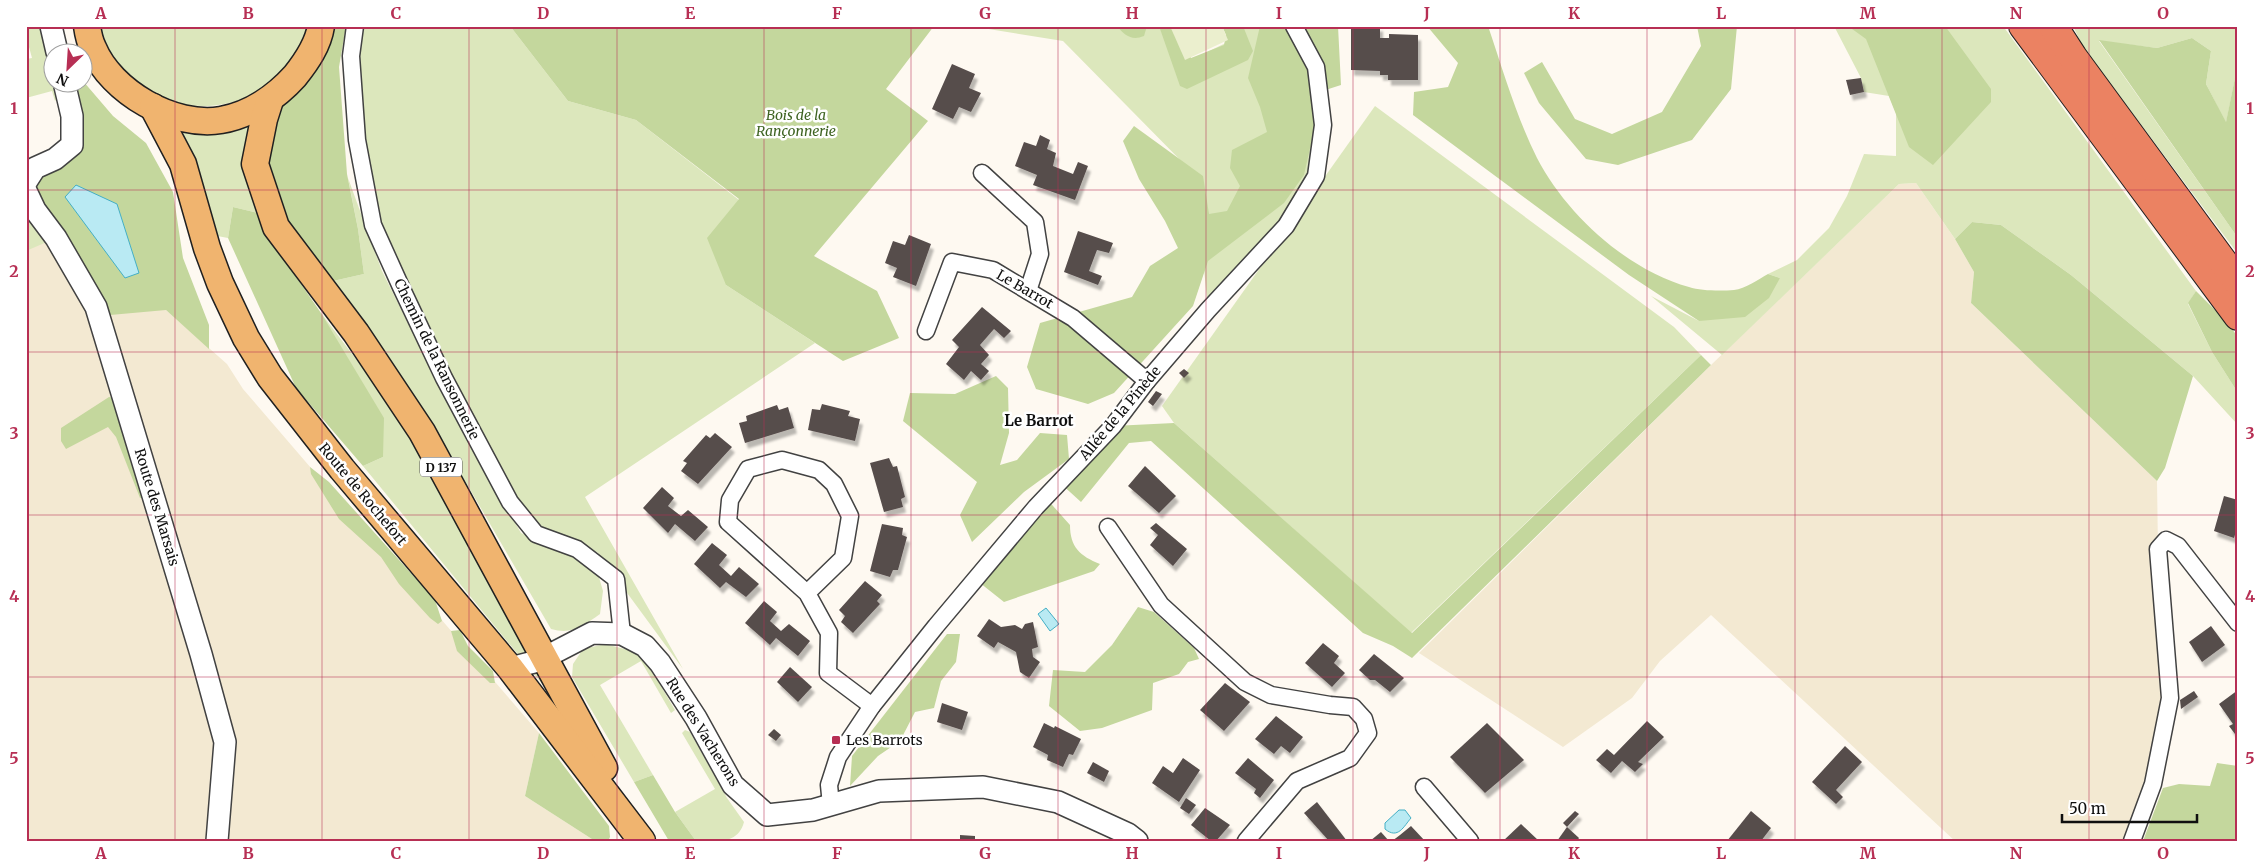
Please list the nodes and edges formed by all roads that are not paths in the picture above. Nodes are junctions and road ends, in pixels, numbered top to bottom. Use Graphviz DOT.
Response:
graph roads {
  1 [pos="51,26"];
  2 [pos="86,26"];
  3 [pos="322,26"];
  4 [pos="355,26"];
  5 [pos="1294,26"];
  6 [pos="2024,26"];
  7 [pos="2053,26"];
  8 [pos="55,42"];
  9 [pos="66,92"];
  10 [pos="270,100"];
  11 [pos="153,107"];
  12 [pos="982,174"];
  13 [pos="26,182"];
  14 [pos="26,191"];
  15 [pos="2238,282"];
  16 [pos="1028,291"];
  17 [pos="2238,316"];
  18 [pos="926,331"];
  19 [pos="1147,381"];
  20 [pos="1108,527"];
  21 [pos="808,593"];
  22 [pos="2238,623"];
  23 [pos="622,634"];
  24 [pos="544,658"];
  25 [pos="510,668"];
  26 [pos="872,706"];
  27 [pos="1424,787"];
  28 [pos="831,805"];
  29 [pos="218,841"];
  30 [pos="643,841"];
  31 [pos="1137,841"];
  32 [pos="1246,841"];
  33 [pos="1470,841"];
  34 [pos="2132,841"];
  1 -- 8 [label="street"];
  2 -- 11 [label="main road"];
  3 -- 10 [label="main road"];
  4 -- 23 [label="street, Chemin de la Ransonnerie"];
  5 -- 19 [label="street, Allée de la Pinède"];
  6 -- 17 [label="highway"];
  7 -- 15 [label="highway"];
  9 -- 13 [label="street"];
  10 -- 11 [label="main road"];
  10 -- 24 [label="main road, Route de Rochefort / D 137"];
  11 -- 25 [label="main road, Route de Rochefort / D 137"];
  12 -- 16 [label="street"];
  14 -- 29 [label="street, Route des Marsais"];
  16 -- 18 [label="street, Le Barrot"];
  16 -- 19 [label="street, Le Barrot"];
  19 -- 26 [label="street, Allée de la Pinède"];
  20 -- 32 [label="street"];
  21 -- 21 [label="street"];
  21 -- 26 [label="street"];
  22 -- 34 [label="street"];
  23 -- 24 [label="street, Rue des Vacherons"];
  23 -- 28 [label="street, Rue des Vacherons"];
  24 -- 25 [label="street, Rue des Vacherons"];
  24 -- 30 [label="main road, Route de Rochefort / D 137"];
  25 -- 30 [label="main road, Route de Rochefort / D 137"];
  26 -- 28 [label="street, Allée de la Pinède"];
  27 -- 33 [label="street"];
  28 -- 31 [label="street, Rue des Vacherons"];
}
